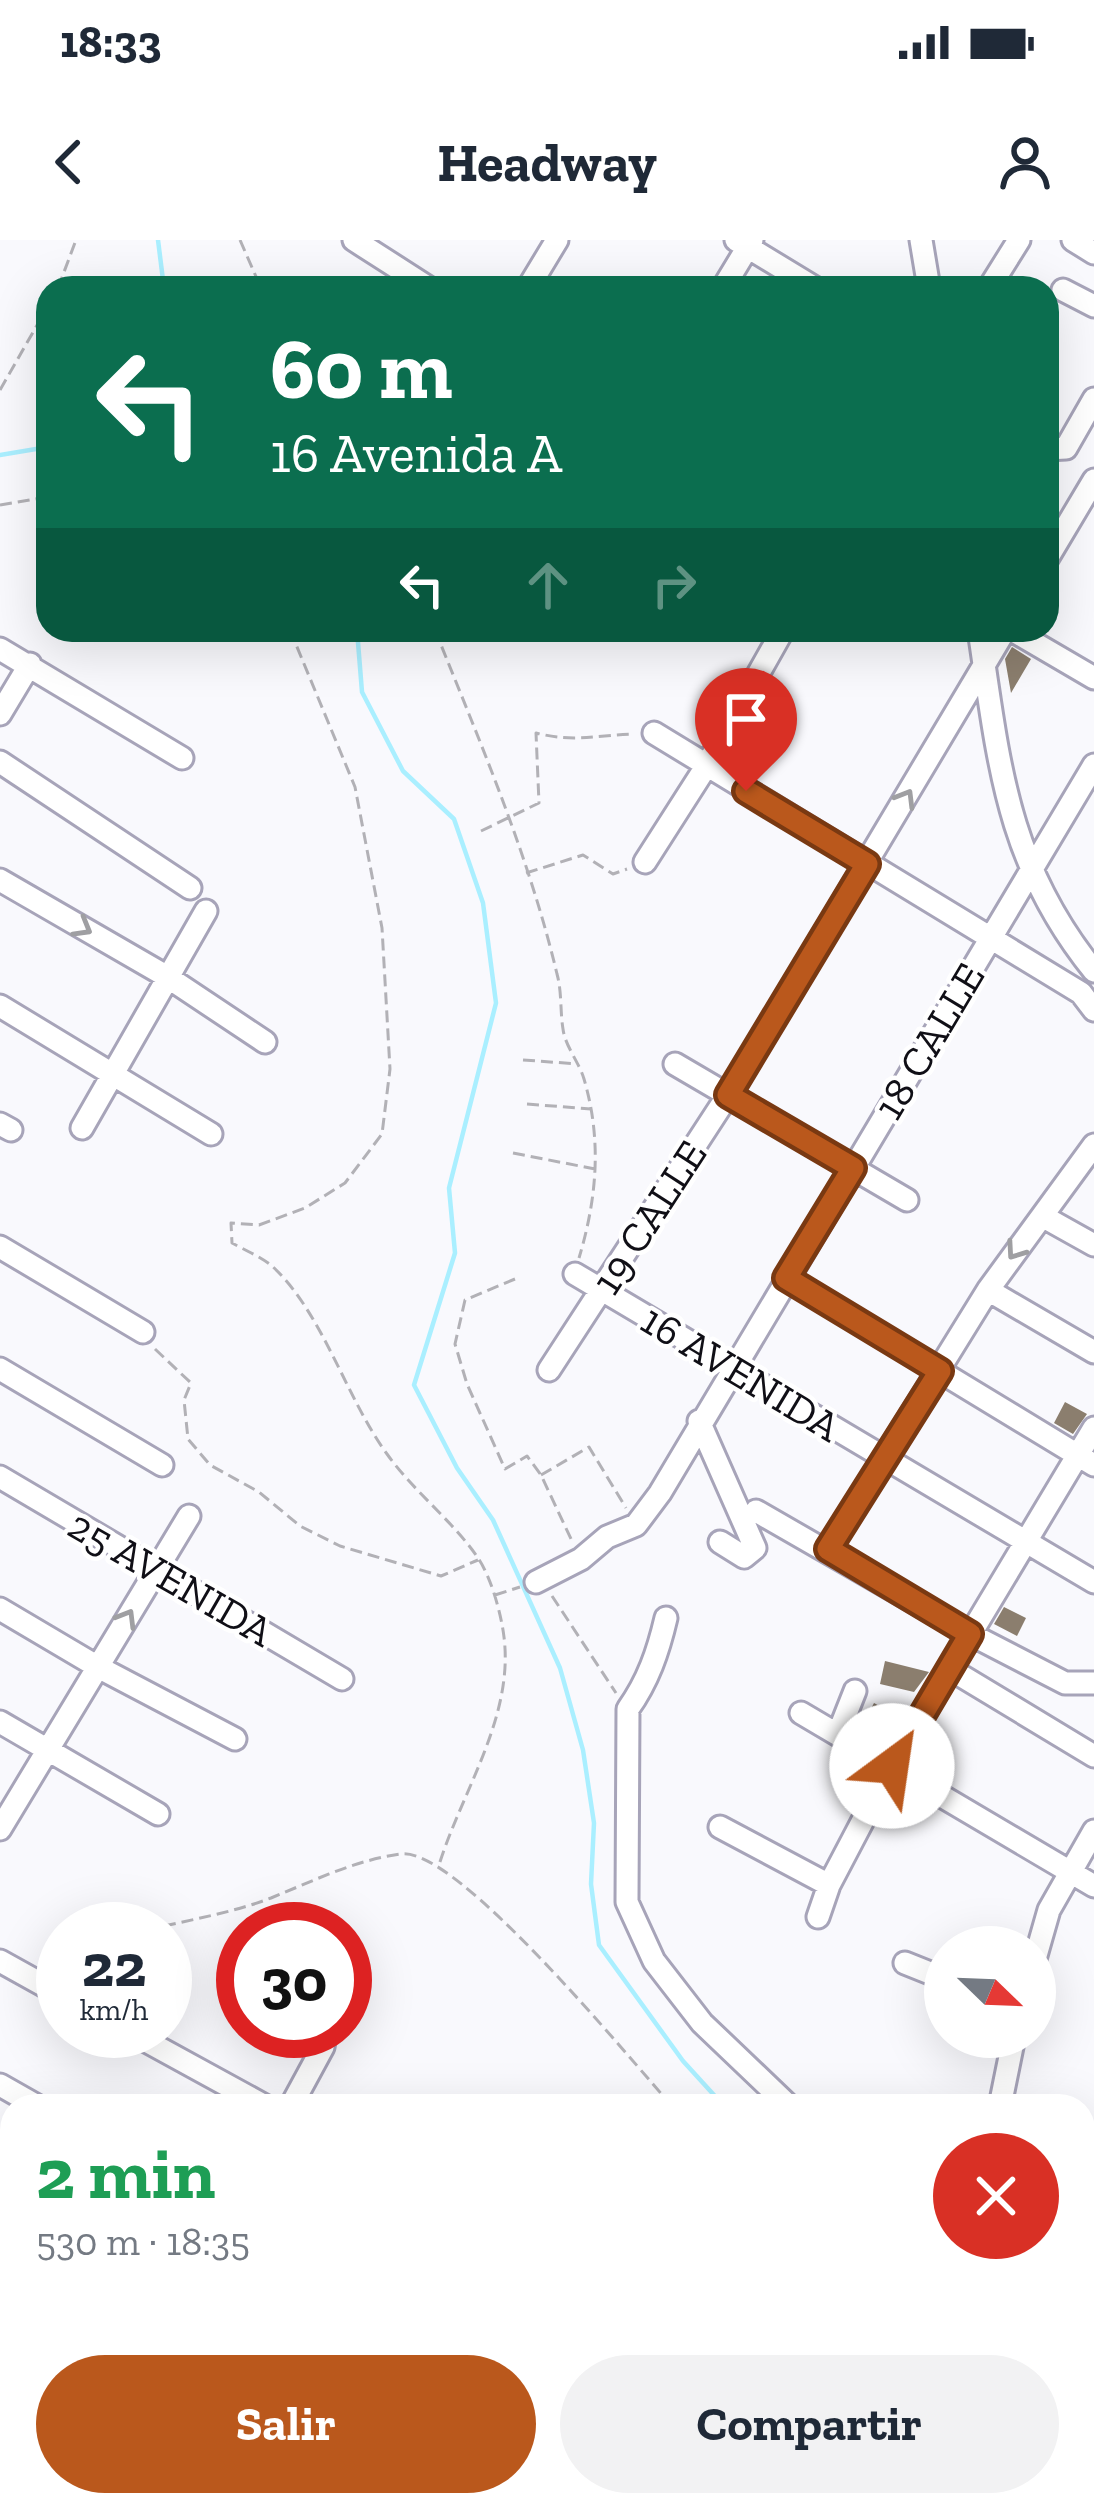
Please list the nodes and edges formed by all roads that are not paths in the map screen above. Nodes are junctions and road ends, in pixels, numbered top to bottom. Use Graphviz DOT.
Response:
graph roads {
  1 [pos="354,240"];
  2 [pos="557,240"];
  3 [pos="921,240"];
  4 [pos="1019,240"];
  5 [pos="1072,240"];
  6 [pos="745,242"];
  7 [pos="1094,253"];
  8 [pos="410,276"];
  9 [pos="535,276"];
  10 [pos="729,276"];
  11 [pos="797,276"];
  12 [pos="926,276"];
  13 [pos="996,276"];
  14 [pos="1063,290"];
  15 [pos="1094,306"];
  16 [pos="1094,399"];
  17 [pos="1059,448"];
  18 [pos="1094,480"];
  19 [pos="1059,539"];
  20 [pos="775,642"];
  21 [pos="981,642"];
  22 [pos="1000,642"];
  23 [pos="1030,642"];
  24 [pos="0,649"];
  25 [pos="30,664"];
  26 [pos="984,665"];
  27 [pos="1094,678"];
  28 [pos="0,714"];
  29 [pos="654,733"];
  30 [pos="182,758"];
  31 [pos="0,763"];
  32 [pos="707,765"];
  33 [pos="1094,765"];
  34 [pos="645,862"];
  35 [pos="867,864"];
  36 [pos="1030,872"];
  37 [pos="0,880"];
  38 [pos="190,888"];
  39 [pos="206,911"];
  40 [pos="991,938"];
  41 [pos="1094,971"];
  42 [pos="166,976"];
  43 [pos="0,1006"];
  44 [pos="1094,1010"];
  45 [pos="265,1042"];
  46 [pos="675,1064"];
  47 [pos="112,1071"];
  48 [pos="728,1095"];
  49 [pos="82,1128"];
  50 [pos="211,1134"];
  51 [pos="1094,1145"];
  52 [pos="853,1168"];
  53 [pos="907,1200"];
  54 [pos="1051,1222"];
  55 [pos="1094,1245"];
  56 [pos="3,1255"];
  57 [pos="575,1274"];
  58 [pos="786,1278"];
  59 [pos="601,1290"];
  60 [pos="988,1290"];
  61 [pos="142,1332"];
  62 [pos="1094,1352"];
  63 [pos="732,1367"];
  64 [pos="0,1369"];
  65 [pos="549,1370"];
  66 [pos="940,1371"];
  67 [pos="699,1421"];
  68 [pos="1094,1428"];
  69 [pos="886,1459"];
  70 [pos="1086,1460"];
  71 [pos="162,1466"];
  72 [pos="0,1477"];
  73 [pos="756,1510"];
  74 [pos="189,1516"];
  75 [pos="720,1542"];
  76 [pos="1028,1543"];
  77 [pos="828,1549"];
  78 [pos="157,1570"];
  79 [pos="539,1580"];
  80 [pos="1094,1582"];
  81 [pos="0,1609"];
  82 [pos="666,1618"];
  83 [pos="970,1634"];
  84 [pos="98,1667"];
  85 [pos="950,1669"];
  86 [pos="342,1679"];
  87 [pos="1094,1683"];
  88 [pos="855,1691"];
  89 [pos="801,1713"];
  90 [pos="0,1722"];
  91 [pos="838,1734"];
  92 [pos="235,1739"];
  93 [pos="48,1750"];
  94 [pos="1094,1756"];
  95 [pos="892,1766"];
  96 [pos="158,1814"];
  97 [pos="720,1827"];
  98 [pos="0,1829"];
  99 [pos="1094,1831"];
  100 [pos="1070,1871"];
  101 [pos="829,1885"];
  102 [pos="1094,1886"];
  103 [pos="818,1917"];
  104 [pos="1044,1926"];
  105 [pos="0,1961"];
  106 [pos="905,1964"];
  107 [pos="924,1971"];
  108 [pos="36,1981"];
  109 [pos="178,2058"];
  110 [pos="317,2058"];
  111 [pos="1010,2058"];
  112 [pos="244,2094"];
  113 [pos="297,2094"];
  114 [pos="776,2094"];
  115 [pos="1002,2094"];
  1 -- 8 [label="street"];
  2 -- 9 [label="street"];
  3 -- 12 [label="street"];
  4 -- 13 [label="street"];
  5 -- 7 [label="street"];
  6 -- 10 [label="street"];
  6 -- 11 [label="street"];
  14 -- 15 [label="street"];
  16 -- 17 [label="street"];
  18 -- 19 [label="street"];
  20 -- 32 [label="street"];
  21 -- 26 [label="street"];
  22 -- 26 [label="street, 19 CALLE"];
  23 -- 27 [label="street"];
  24 -- 25 [label="street"];
  25 -- 28 [label="street"];
  25 -- 30 [label="street"];
  35 -- 26 [label="street, 19 CALLE, one-way"];
  26 -- 36 [label="street"];
  29 -- 32 [label="street"];
  31 -- 38 [label="street"];
  32 -- 34 [label="street"];
  32 -- 35 [label="street"];
  33 -- 36 [label="street, 18 CALLE"];
  35 -- 40 [label="street"];
  35 -- 48 [label="street, 19 CALLE"];
  36 -- 40 [label="street, 18 CALLE"];
  36 -- 41 [label="street"];
  37 -- 42 [label="street, one-way"];
  39 -- 42 [label="street"];
  40 -- 44 [label="street"];
  40 -- 52 [label="street, 18 CALLE"];
  42 -- 45 [label="street"];
  42 -- 47 [label="street"];
  43 -- 47 [label="street"];
  46 -- 48 [label="street"];
  47 -- 49 [label="street"];
  47 -- 50 [label="street"];
  48 -- 52 [label="street"];
  48 -- 59 [label="street, 19 CALLE"];
  51 -- 60 [label="street, one-way"];
  52 -- 53 [label="street"];
  52 -- 58 [label="street, 18 CALLE"];
  54 -- 55 [label="street"];
  56 -- 61 [label="street"];
  57 -- 59 [label="street, 16 AVENIDA"];
  58 -- 63 [label="street, 18 CALLE"];
  58 -- 66 [label="street"];
  59 -- 63 [label="street, 16 AVENIDA"];
  59 -- 65 [label="street, 19 CALLE"];
  60 -- 62 [label="street"];
  60 -- 66 [label="street"];
  63 -- 67 [label="street, 18 CALLE"];
  63 -- 69 [label="street, 16 AVENIDA"];
  64 -- 71 [label="street"];
  66 -- 69 [label="street"];
  66 -- 70 [label="street"];
  67 -- 75 [label="street"];
  67 -- 79 [label="street, 18 CALLE"];
  68 -- 70 [label="street"];
  69 -- 76 [label="street, 16 AVENIDA"];
  69 -- 77 [label="street"];
  70 -- 76 [label="street"];
  72 -- 78 [label="street, 25 AVENIDA"];
  73 -- 77 [label="street"];
  74 -- 78 [label="street"];
  76 -- 80 [label="street, 16 AVENIDA"];
  76 -- 83 [label="street"];
  77 -- 83 [label="street"];
  84 -- 78 [label="street, one-way"];
  78 -- 86 [label="street, 25 AVENIDA"];
  81 -- 84 [label="street"];
  82 -- 114 [label="street"];
  83 -- 85 [label="street"];
  83 -- 87 [label="street"];
  84 -- 92 [label="street"];
  84 -- 93 [label="street"];
  85 -- 94 [label="street"];
  85 -- 95 [label="street"];
  88 -- 91 [label="street"];
  89 -- 91 [label="street"];
  90 -- 93 [label="street"];
  91 -- 95 [label="street"];
  93 -- 96 [label="street"];
  93 -- 98 [label="street"];
  95 -- 100 [label="street"];
  95 -- 101 [label="street"];
  97 -- 101 [label="street"];
  99 -- 100 [label="street"];
  100 -- 102 [label="street"];
  100 -- 104 [label="street"];
  101 -- 103 [label="street"];
  105 -- 108 [label="street"];
  106 -- 107 [label="street"];
  109 -- 112 [label="street"];
  110 -- 113 [label="street"];
  111 -- 115 [label="street"];
}
